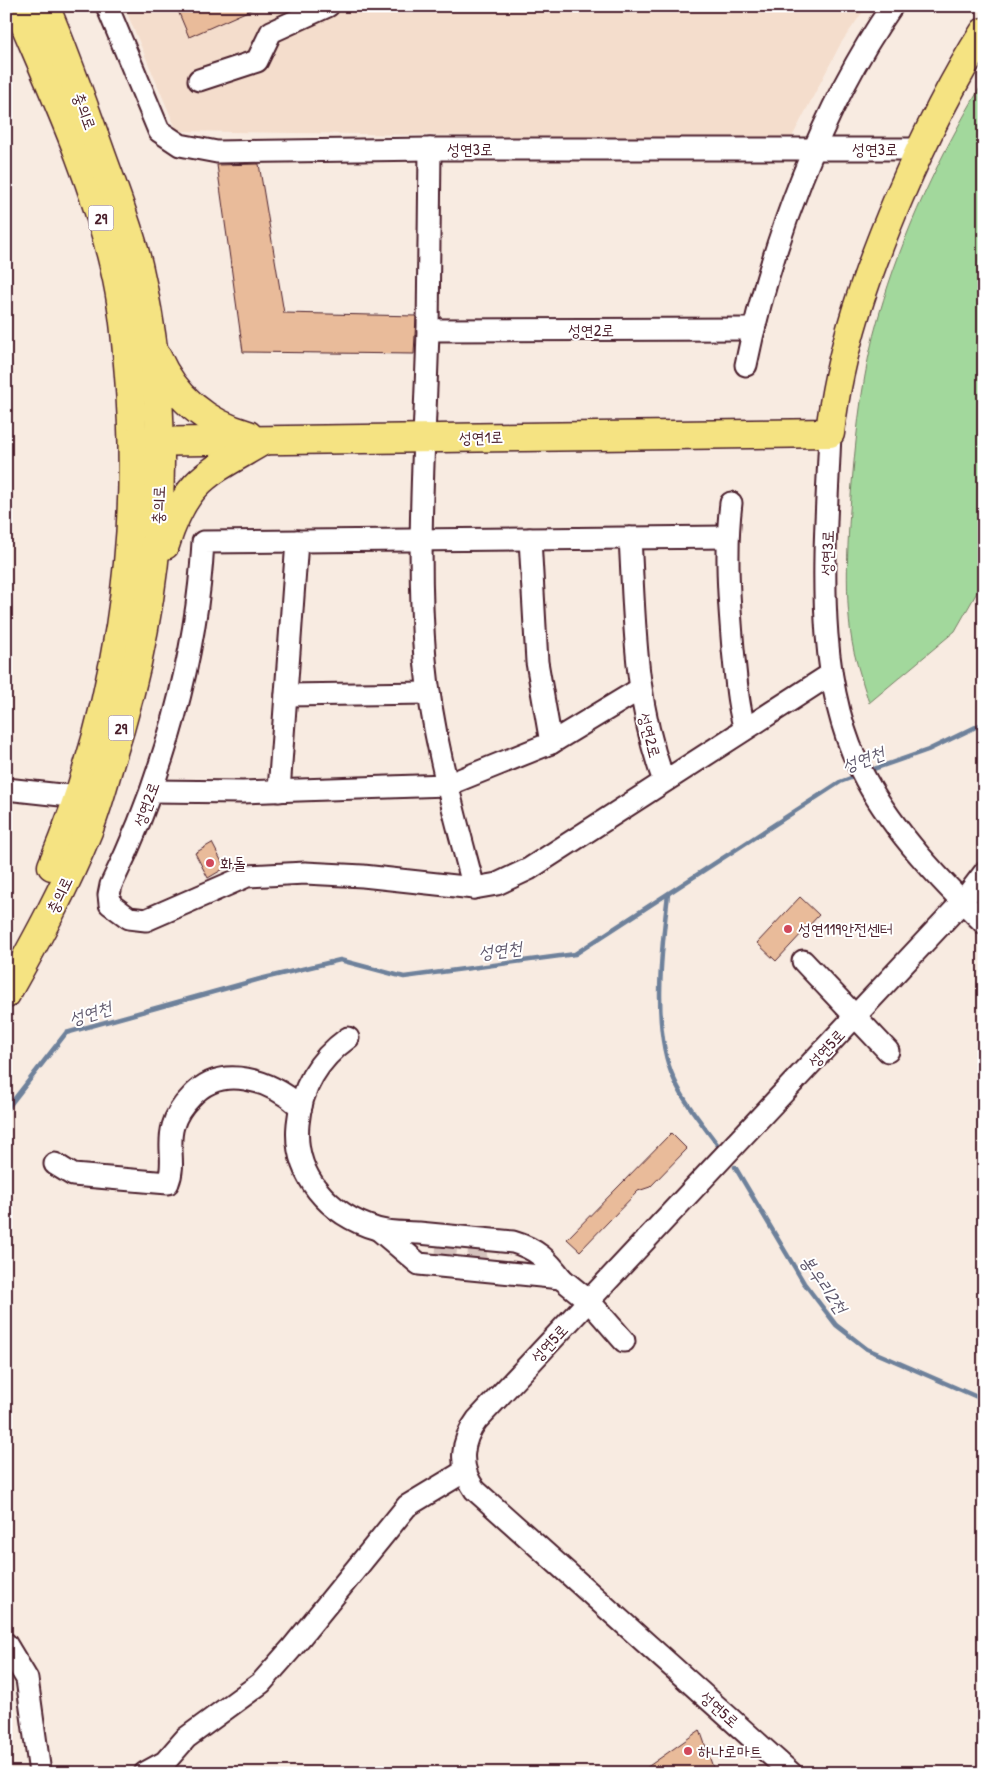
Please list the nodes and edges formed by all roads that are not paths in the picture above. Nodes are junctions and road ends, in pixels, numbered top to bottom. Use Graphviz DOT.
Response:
graph roads {
  1 [pos="17,6"];
  2 [pos="45,6"];
  3 [pos="107,6"];
  4 [pos="328,6"];
  5 [pos="892,6"];
  6 [pos="984,32"];
  7 [pos="200,80"];
  8 [pos="430,149"];
  9 [pos="814,149"];
  10 [pos="920,149"];
  11 [pos="754,329"];
  12 [pos="428,330"];
  13 [pos="151,342"];
  14 [pos="746,366"];
  15 [pos="830,433"];
  16 [pos="423,438"];
  17 [pos="264,440"];
  18 [pos="160,441"];
  19 [pos="133,442"];
  20 [pos="731,503"];
  21 [pos="131,516"];
  22 [pos="158,518"];
  23 [pos="727,537"];
  24 [pos="630,538"];
  25 [pos="530,539"];
  26 [pos="420,540"];
  27 [pos="296,541"];
  28 [pos="156,553"];
  29 [pos="831,674"];
  30 [pos="640,688"];
  31 [pos="429,693"];
  32 [pos="286,696"];
  33 [pos="745,729"];
  34 [pos="551,742"];
  35 [pos="664,781"];
  36 [pos="447,786"];
  37 [pos="6,790"];
  38 [pos="279,790"];
  39 [pos="152,791"];
  40 [pos="79,797"];
  41 [pos="984,873"];
  42 [pos="474,888"];
  43 [pos="962,902"];
  44 [pos="984,923"];
  45 [pos="6,957"];
  46 [pos="803,962"];
  47 [pos="6,994"];
  48 [pos="855,1017"];
  49 [pos="348,1038"];
  50 [pos="888,1051"];
  51 [pos="301,1107"];
  52 [pos="55,1164"];
  53 [pos="379,1230"];
  54 [pos="487,1253"];
  55 [pos="562,1278"];
  56 [pos="589,1301"];
  57 [pos="624,1341"];
  58 [pos="465,1471"];
  59 [pos="6,1644"];
  60 [pos="40,1773"];
  61 [pos="145,1773"];
  62 [pos="790,1773"];
  1 -- 19 [label="main road, 충의로 / 29"];
  2 -- 13 [label="main road, 충의로 / 29"];
  3 -- 8 [label="street, 성연3로"];
  4 -- 7 [label="street"];
  5 -- 9 [label="street"];
  6 -- 10 [label="main road, 성연3로"];
  8 -- 9 [label="street, 성연3로"];
  8 -- 12 [label="street"];
  9 -- 10 [label="street, 성연3로"];
  9 -- 11 [label="street"];
  10 -- 15 [label="main road, 성연3로"];
  11 -- 12 [label="street, 성연2로"];
  11 -- 14 [label="street"];
  12 -- 16 [label="street"];
  13 -- 17 [label="main road"];
  13 -- 18 [label="main road, 충의로 / 29"];
  15 -- 16 [label="main road, 성연1로"];
  15 -- 29 [label="street, 성연3로"];
  16 -- 17 [label="main road, 성연1로"];
  16 -- 26 [label="street"];
  17 -- 18 [label="main road, 성연1로"];
  17 -- 28 [label="main road"];
  18 -- 19 [label="main road, 성연1로"];
  18 -- 22 [label="main road, 충의로 / 29"];
  19 -- 21 [label="main road, 충의로 / 29"];
  20 -- 23 [label="street"];
  21 -- 22 [label="main road"];
  21 -- 40 [label="main road, 충의로 / 29"];
  22 -- 28 [label="main road, 충의로 / 29"];
  23 -- 24 [label="street, 성연2로"];
  23 -- 33 [label="street"];
  24 -- 25 [label="street, 성연2로"];
  24 -- 30 [label="street, 성연2로"];
  25 -- 26 [label="street, 성연2로"];
  25 -- 34 [label="street"];
  26 -- 27 [label="street, 성연2로"];
  26 -- 31 [label="street"];
  27 -- 32 [label="street"];
  27 -- 39 [label="street, 성연2로"];
  28 -- 47 [label="main road, 충의로 / 29"];
  29 -- 33 [label="street, 성연2로"];
  29 -- 43 [label="street, 성연3로"];
  30 -- 34 [label="street"];
  30 -- 35 [label="street, 성연2로"];
  31 -- 32 [label="street"];
  31 -- 36 [label="street"];
  32 -- 38 [label="street"];
  33 -- 35 [label="street, 성연2로"];
  34 -- 36 [label="street"];
  35 -- 42 [label="street, 성연2로"];
  36 -- 38 [label="street"];
  36 -- 42 [label="street"];
  37 -- 40 [label="street"];
  38 -- 39 [label="street"];
  39 -- 42 [label="street, 성연2로"];
  40 -- 45 [label="main road, 충의로 / 29"];
  41 -- 43 [label="street"];
  43 -- 44 [label="street"];
  43 -- 48 [label="street, 성연5로"];
  46 -- 48 [label="street"];
  48 -- 50 [label="street"];
  48 -- 56 [label="street, 성연5로"];
  49 -- 51 [label="street"];
  51 -- 52 [label="street"];
  51 -- 53 [label="street"];
  53 -- 55 [label="street"];
  53 -- 55 [label="street"];
  54 -- 55 [label="street"];
  55 -- 56 [label="street"];
  56 -- 57 [label="street"];
  56 -- 58 [label="street, 성연5로"];
  58 -- 61 [label="street"];
  58 -- 62 [label="street, 성연5로"];
  59 -- 60 [label="street"];
}
